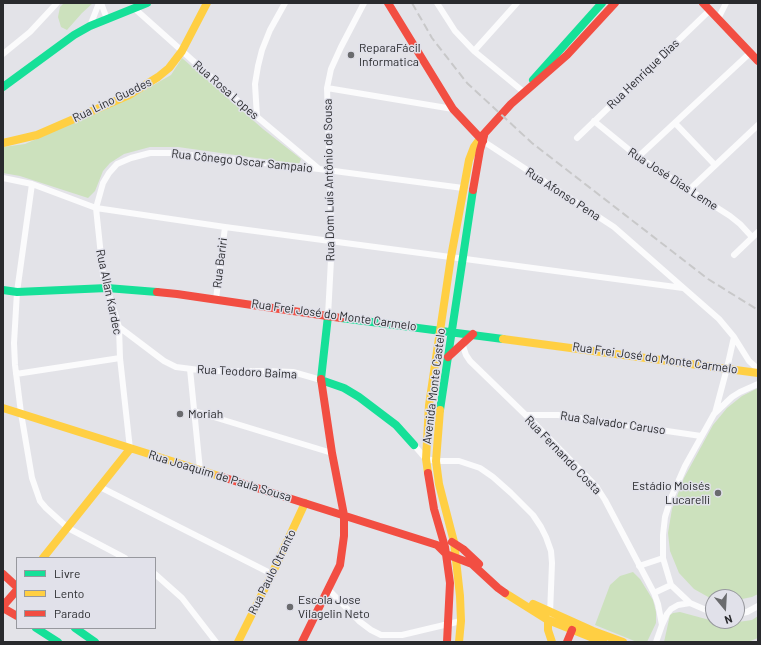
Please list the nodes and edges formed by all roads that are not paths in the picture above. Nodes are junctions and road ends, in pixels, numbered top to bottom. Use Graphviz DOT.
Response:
graph roads {
  1 [pos="57,3"];
  2 [pos="100,3"];
  3 [pos="147,3"];
  4 [pos="207,3"];
  5 [pos="285,3"];
  6 [pos="364,3"];
  7 [pos="388,3"];
  8 [pos="516,3"];
  9 [pos="602,3"];
  10 [pos="615,3"];
  11 [pos="703,3"];
  12 [pos="726,3"];
  13 [pos="438,4"];
  14 [pos="134,8"];
  15 [pos="710,10"];
  16 [pos="718,18"];
  17 [pos="107,19"];
  18 [pos="90,26"];
  19 [pos="182,51"];
  20 [pos="474,51"];
  21 [pos="750,53"];
  22 [pos="3,54"];
  23 [pos="758,61"];
  24 [pos="3,87"];
  25 [pos="327,88"];
  26 [pos="524,92"];
  27 [pos="453,109"];
  28 [pos="257,116"];
  29 [pos="594,121"];
  30 [pos="675,123"];
  31 [pos="758,125"];
  32 [pos="484,136"];
  33 [pos="577,138"];
  34 [pos="3,143"];
  35 [pos="638,157"];
  36 [pos="715,165"];
  37 [pos="319,169"];
  38 [pos="329,170"];
  39 [pos="3,178"];
  40 [pos="103,183"];
  41 [pos="32,184"];
  42 [pos="463,188"];
  43 [pos="689,190"];
  44 [pos="96,208"];
  45 [pos="224,227"];
  46 [pos="758,232"];
  47 [pos="752,237"];
  48 [pos="332,241"];
  49 [pos="734,255"];
  50 [pos="452,257"];
  51 [pos="462,258"];
  52 [pos="107,288"];
  53 [pos="683,288"];
  54 [pos="3,290"];
  55 [pos="18,292"];
  56 [pos="216,299"];
  57 [pos="328,316"];
  58 [pos="119,327"];
  59 [pos="440,330"];
  60 [pos="452,331"];
  61 [pos="473,334"];
  62 [pos="734,337"];
  63 [pos="462,343"];
  64 [pos="448,357"];
  65 [pos="120,358"];
  66 [pos="727,368"];
  67 [pos="190,369"];
  68 [pos="758,369"];
  69 [pos="758,373"];
  70 [pos="16,374"];
  71 [pos="321,380"];
  72 [pos="758,384"];
  73 [pos="3,408"];
  74 [pos="194,411"];
  75 [pos="21,413"];
  76 [pos="714,414"];
  77 [pos="526,415"];
  78 [pos="700,436"];
  79 [pos="414,445"];
  80 [pos="130,449"];
  81 [pos="332,453"];
  82 [pos="426,459"];
  83 [pos="436,462"];
  84 [pos="200,470"];
  85 [pos="100,486"];
  86 [pos="306,503"];
  87 [pos="344,515"];
  88 [pos="68,528"];
  89 [pos="454,542"];
  90 [pos="440,543"];
  91 [pos="446,554"];
  92 [pos="44,557"];
  93 [pos="123,557"];
  94 [pos="456,558"];
  95 [pos="663,558"];
  96 [pos="639,566"];
  97 [pos="3,574"];
  98 [pos="272,574"];
  99 [pos="156,575"];
  100 [pos="671,585"];
  101 [pos="16,587"];
  102 [pos="16,589"];
  103 [pos="329,590"];
  104 [pos="654,593"];
  105 [pos="690,603"];
  106 [pos="758,606"];
  107 [pos="3,607"];
  108 [pos="705,610"];
  109 [pos="745,612"];
  110 [pos="16,615"];
  111 [pos="549,616"];
  112 [pos="461,621"];
  113 [pos="449,624"];
  114 [pos="662,625"];
  115 [pos="38,629"];
  116 [pos="76,629"];
  117 [pos="572,630"];
  118 [pos="381,635"];
  119 [pos="58,642"];
  120 [pos="95,642"];
  121 [pos="216,642"];
  122 [pos="238,642"];
  123 [pos="302,642"];
  124 [pos="378,642"];
  125 [pos="447,642"];
  126 [pos="459,642"];
  127 [pos="552,642"];
  128 [pos="567,642"];
  129 [pos="603,642"];
  130 [pos="622,642"];
  131 [pos="656,642"];
  1 -- 22 [label="street"];
  2 -- 17 [label="street"];
  2 -- 18 [label="street"];
  3 -- 14 [label="main road"];
  4 -- 19 [label="main road, Rua Lino Guedes"];
  5 -- 28 [label="street"];
  6 -- 25 [label="street, Rua Dom Luís Antônio de Sousa"];
  7 -- 27 [label="main road, Rua Afonso Pena"];
  8 -- 20 [label="street"];
  9 -- 26 [label="main road"];
  10 -- 26 [label="main road"];
  11 -- 15 [label="main road"];
  12 -- 16 [label="street"];
  13 -- 20 [label="street"];
  14 -- 17 [label="main road"];
  14 -- 19 [label="street, Rua Rosa Lopes"];
  15 -- 16 [label="main road"];
  15 -- 29 [label="street, Rua Henrique Dias"];
  16 -- 21 [label="main road"];
  17 -- 18 [label="main road"];
  18 -- 24 [label="main road"];
  19 -- 28 [label="street, Rua Rosa Lopes"];
  19 -- 34 [label="main road, Rua Lino Guedes"];
  20 -- 26 [label="street"];
  21 -- 23 [label="main road"];
  21 -- 30 [label="street"];
  25 -- 27 [label="street"];
  25 -- 38 [label="street, Rua Dom Luís Antônio de Sousa"];
  26 -- 32 [label="main road, Avenida Monte Castelo"];
  27 -- 32 [label="main road, Rua Afonso Pena"];
  28 -- 37 [label="street, Rua Rosa Lopes"];
  29 -- 33 [label="street, Rua Henrique Dias"];
  29 -- 35 [label="street, Rua José Dias Leme"];
  30 -- 35 [label="street"];
  30 -- 36 [label="street"];
  31 -- 36 [label="street"];
  32 -- 42 [label="main road, Avenida Monte Castelo"];
  32 -- 51 [label="main road, Avenida Monte Castelo"];
  32 -- 53 [label="street, Rua Afonso Pena"];
  35 -- 43 [label="street, Rua José Dias Leme"];
  36 -- 43 [label="street"];
  37 -- 38 [label="street, Rua Cônego Oscar Sampaio"];
  37 -- 40 [label="street, Rua Cônego Oscar Sampaio"];
  38 -- 42 [label="street, Rua Cônego Oscar Sampaio"];
  38 -- 48 [label="street, Rua Dom Luís Antônio de Sousa"];
  39 -- 41 [label="street"];
  40 -- 44 [label="street, Rua Allan Kardec"];
  41 -- 44 [label="street"];
  41 -- 55 [label="street"];
  42 -- 50 [label="main road, Avenida Monte Castelo"];
  43 -- 47 [label="street, Rua José Dias Leme"];
  44 -- 45 [label="street"];
  44 -- 52 [label="street, Rua Allan Kardec"];
  45 -- 48 [label="street"];
  45 -- 56 [label="street, Rua Bariri"];
  46 -- 47 [label="street"];
  47 -- 49 [label="street"];
  48 -- 50 [label="street"];
  48 -- 57 [label="street, Rua Dom Luís Antônio de Sousa"];
  50 -- 51 [label="street"];
  50 -- 59 [label="main road, Avenida Monte Castelo"];
  51 -- 53 [label="street"];
  51 -- 60 [label="main road, Avenida Monte Castelo"];
  52 -- 55 [label="main road, Rua Frei José do Monte Carmelo"];
  52 -- 56 [label="main road, Rua Frei José do Monte Carmelo"];
  52 -- 58 [label="street, Rua Allan Kardec"];
  53 -- 62 [label="street, Rua Afonso Pena"];
  54 -- 55 [label="main road, Rua Frei José do Monte Carmelo"];
  55 -- 70 [label="street"];
  56 -- 57 [label="main road, Rua Frei José do Monte Carmelo"];
  57 -- 59 [label="main road, Rua Frei José do Monte Carmelo"];
  57 -- 71 [label="main road, Rua Dom Luís Antônio de Sousa"];
  58 -- 65 [label="street, Rua Allan Kardec"];
  58 -- 67 [label="street, Rua Teodoro Baima"];
  59 -- 60 [label="main road, Rua Frei José do Monte Carmelo"];
  59 -- 82 [label="main road, Avenida Monte Castelo"];
  60 -- 61 [label="main road, Rua Frei José do Monte Carmelo"];
  60 -- 64 [label="main road, Avenida Monte Castelo"];
  61 -- 63 [label="main road"];
  61 -- 66 [label="main road, Rua Frei José do Monte Carmelo"];
  62 -- 66 [label="street"];
  62 -- 68 [label="street, Rua Afonso Pena"];
  63 -- 64 [label="main road"];
  63 -- 77 [label="street, Rua Fernando Costa"];
  64 -- 83 [label="main road, Avenida Monte Castelo"];
  65 -- 70 [label="street"];
  65 -- 80 [label="street, Rua Allan Kardec"];
  66 -- 69 [label="main road, Rua Frei José do Monte Carmelo"];
  66 -- 76 [label="street"];
  67 -- 71 [label="street, Rua Teodoro Baima"];
  67 -- 74 [label="street"];
  70 -- 75 [label="street"];
  71 -- 79 [label="main road, Rua Teodoro Baima"];
  71 -- 81 [label="main road, Rua Dom Luís Antônio de Sousa"];
  72 -- 76 [label="street"];
  73 -- 75 [label="main road, Rua Joaquim de Paula Sousa"];
  74 -- 81 [label="street"];
  74 -- 84 [label="street"];
  75 -- 80 [label="main road, Rua Joaquim de Paula Sousa"];
  75 -- 88 [label="street"];
  76 -- 78 [label="street"];
  77 -- 78 [label="street, Rua Salvador Caruso"];
  77 -- 96 [label="street, Rua Fernando Costa"];
  78 -- 95 [label="street"];
  79 -- 82 [label="street"];
  80 -- 84 [label="main road, Rua Joaquim de Paula Sousa"];
  80 -- 85 [label="main road"];
  81 -- 87 [label="main road, Rua Dom Luís Antônio de Sousa"];
  82 -- 83 [label="street"];
  82 -- 90 [label="main road, Avenida Monte Castelo"];
  83 -- 89 [label="main road, Avenida Monte Castelo"];
  83 -- 111 [label="street"];
  84 -- 86 [label="main road, Rua Joaquim de Paula Sousa"];
  85 -- 88 [label="main road"];
  85 -- 98 [label="street"];
  86 -- 87 [label="main road, Rua Joaquim de Paula Sousa"];
  86 -- 98 [label="main road, Rua Paulo Otranto"];
  87 -- 90 [label="main road, Rua Joaquim de Paula Sousa"];
  87 -- 103 [label="main road, Rua Dom Luís Antônio de Sousa"];
  88 -- 92 [label="main road"];
  88 -- 93 [label="street"];
  89 -- 90 [label="main road, Rua Joaquim de Paula Sousa"];
  89 -- 94 [label="main road, Avenida Monte Castelo"];
  89 -- 111 [label="main road"];
  90 -- 91 [label="main road, Avenida Monte Castelo"];
  91 -- 94 [label="main road"];
  91 -- 113 [label="main road, Avenida Monte Castelo"];
  94 -- 111 [label="main road"];
  94 -- 112 [label="main road, Avenida Monte Castelo"];
  95 -- 96 [label="street"];
  95 -- 100 [label="street"];
  96 -- 104 [label="street, Rua Fernando Costa"];
  97 -- 101 [label="main road"];
  98 -- 122 [label="main road, Rua Paulo Otranto"];
  99 -- 121 [label="street"];
  100 -- 104 [label="street"];
  100 -- 105 [label="street"];
  102 -- 107 [label="main road"];
  103 -- 118 [label="street"];
  103 -- 123 [label="main road, Rua Dom Luís Antônio de Sousa"];
  104 -- 114 [label="street, Rua Fernando Costa"];
  105 -- 108 [label="street"];
  105 -- 114 [label="street"];
  106 -- 109 [label="street"];
  107 -- 110 [label="main road"];
  111 -- 117 [label="main road"];
  111 -- 127 [label="main road"];
  111 -- 130 [label="main road"];
  112 -- 113 [label="street"];
  112 -- 126 [label="main road, Avenida Monte Castelo"];
  113 -- 118 [label="street"];
  113 -- 125 [label="main road, Avenida Monte Castelo"];
  114 -- 131 [label="street"];
  115 -- 119 [label="main road"];
  116 -- 120 [label="main road"];
  117 -- 128 [label="main road"];
  117 -- 129 [label="main road"];
  118 -- 124 [label="street"];
}
